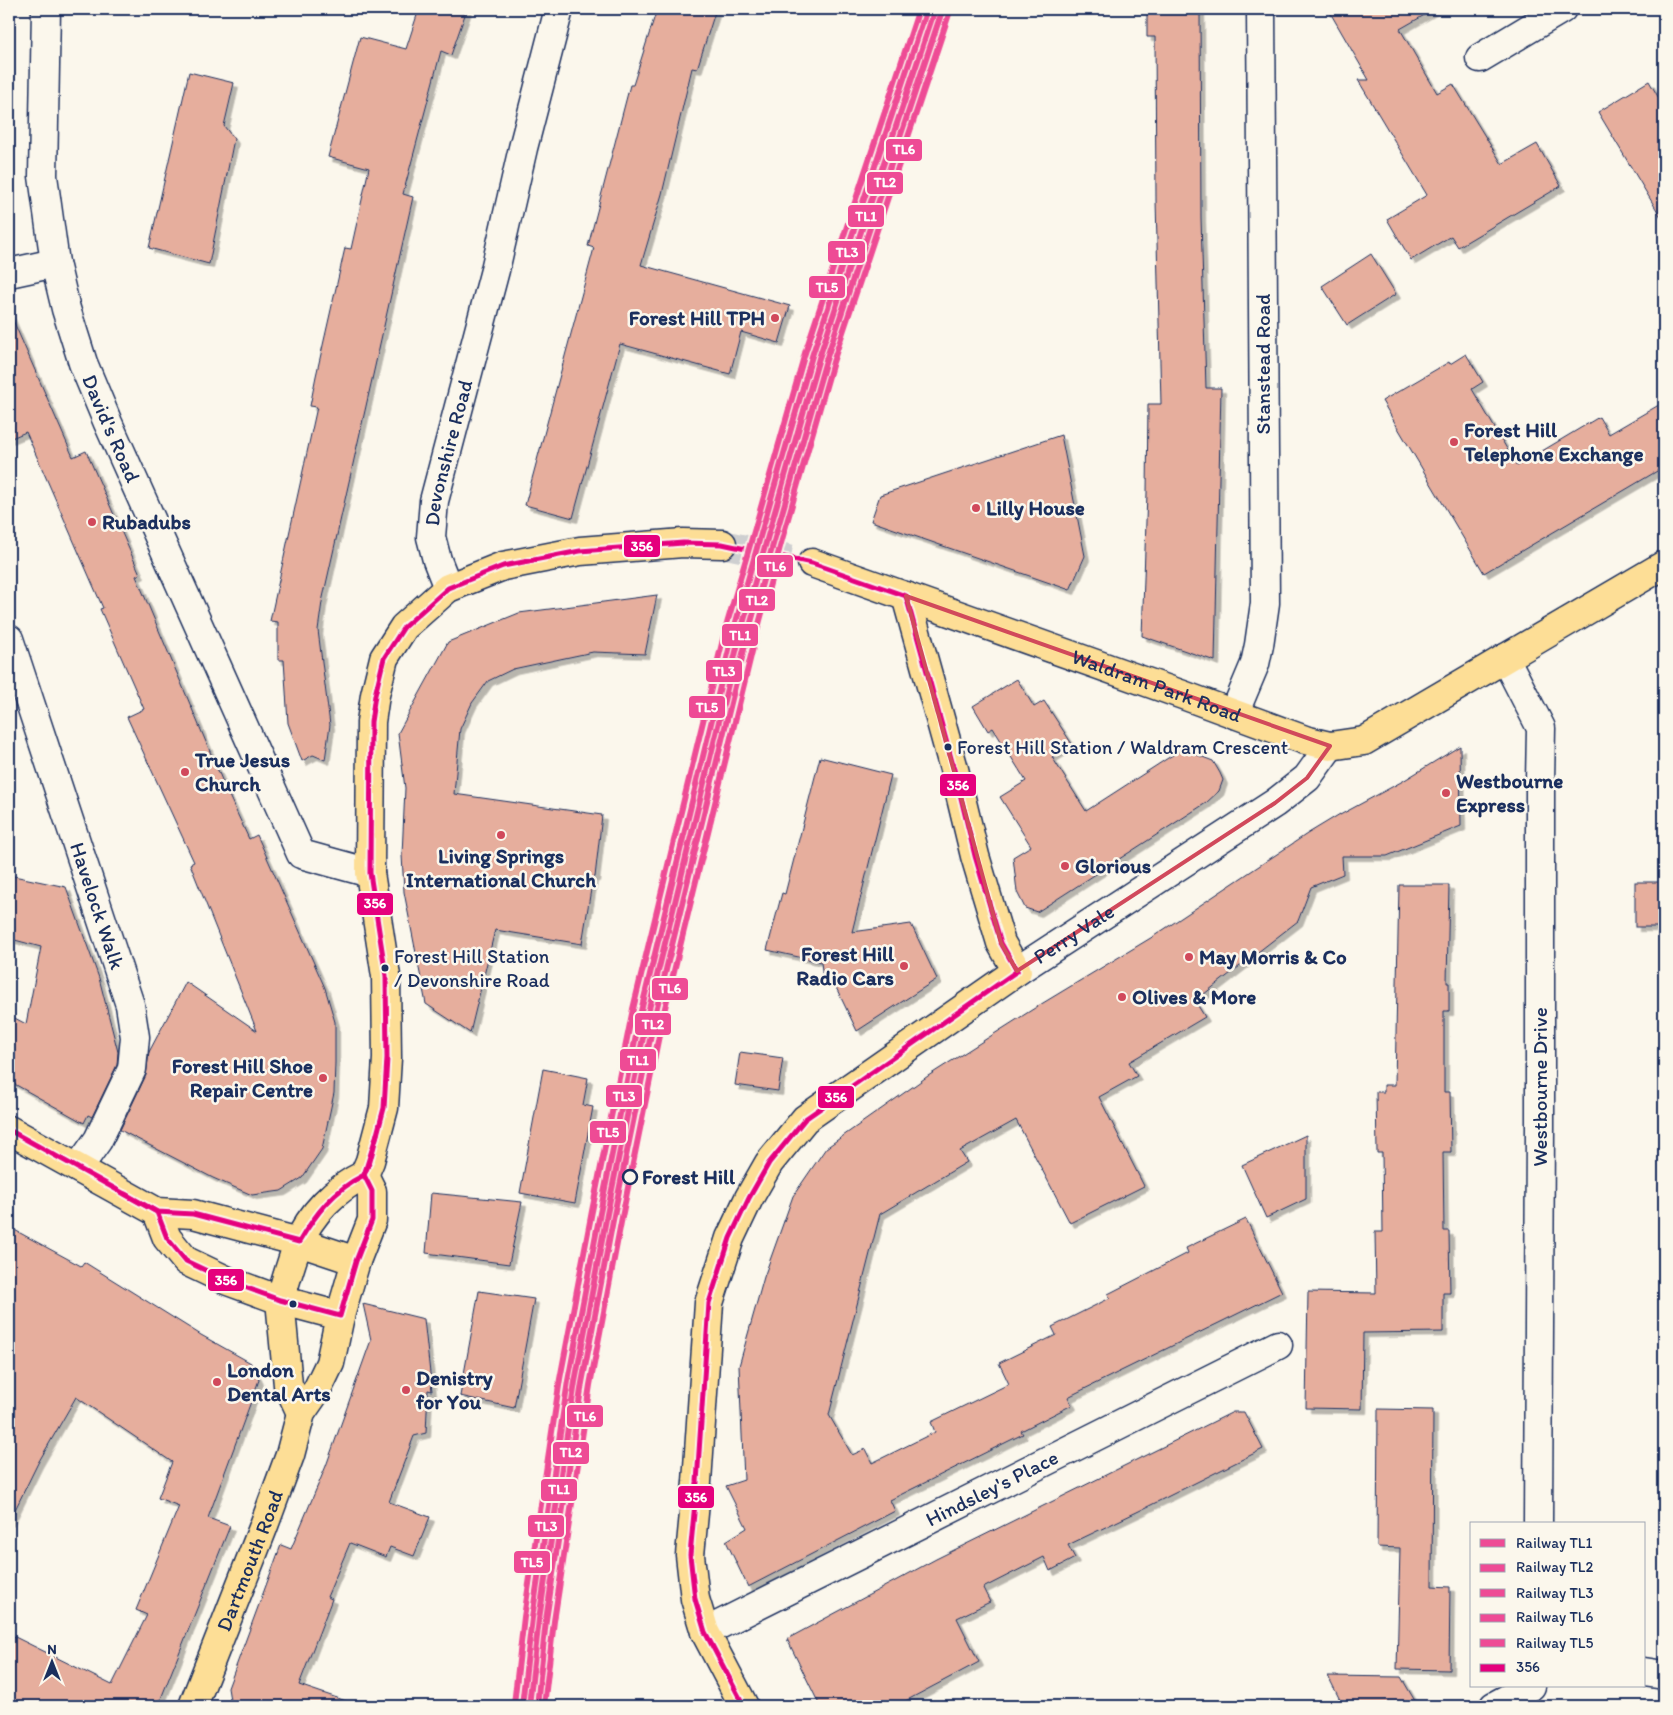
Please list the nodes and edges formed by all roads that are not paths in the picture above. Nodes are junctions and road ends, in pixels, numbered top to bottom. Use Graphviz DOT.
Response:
graph roads {
  1 [pos="46,9"];
  2 [pos="559,9"];
  3 [pos="1262,9"];
  4 [pos="1562,9"];
  5 [pos="1480,58"];
  6 [pos="56,263"];
  7 [pos="9,273"];
  8 [pos="722,544"];
  9 [pos="812,563"];
  10 [pos="1664,565"];
  11 [pos="448,588"];
  12 [pos="906,596"];
  13 [pos="9,639"];
  14 [pos="1505,658"];
  15 [pos="1234,714"];
  16 [pos="1330,746"];
  17 [pos="370,873"];
  18 [pos="1017,971"];
  19 [pos="9,1130"];
  20 [pos="78,1168"];
  21 [pos="364,1174"];
  22 [pos="157,1212"];
  23 [pos="299,1242"];
  24 [pos="356,1260"];
  25 [pos="280,1300"];
  26 [pos="340,1316"];
  27 [pos="1278,1345"];
  28 [pos="301,1413"];
  29 [pos="1538,1522"];
  30 [pos="705,1632"];
  31 [pos="1646,1672"];
  32 [pos="1664,1675"];
  33 [pos="1527,1688"];
  34 [pos="1537,1688"];
  35 [pos="193,1706"];
  36 [pos="744,1706"];
  37 [pos="1494,1706"];
  38 [pos="1538,1706"];
  1 -- 6 [label="street, David's Road"];
  2 -- 11 [label="street, Devonshire Road"];
  3 -- 15 [label="street, Stanstead Road"];
  4 -- 5 [label="street"];
  6 -- 7 [label="street"];
  6 -- 17 [label="street, David's Road"];
  8 -- 11 [label="main road"];
  9 -- 12 [label="main road, Waldram Park Road"];
  10 -- 14 [label="main road, Waldram Park Road"];
  11 -- 17 [label="main road"];
  12 -- 15 [label="main road, Waldram Park Road"];
  12 -- 18 [label="main road"];
  13 -- 20 [label="street, Havelock Walk"];
  14 -- 16 [label="main road, Waldram Park Road"];
  14 -- 29 [label="street, Westbourne Drive"];
  15 -- 16 [label="main road, Waldram Park Road"];
  16 -- 18 [label="street, Perry Vale"];
  17 -- 21 [label="main road"];
  18 -- 30 [label="main road, Perry Vale"];
  19 -- 20 [label="main road"];
  20 -- 22 [label="main road"];
  21 -- 23 [label="main road"];
  21 -- 24 [label="main road"];
  22 -- 23 [label="main road"];
  22 -- 25 [label="main road"];
  23 -- 24 [label="main road"];
  23 -- 25 [label="main road"];
  24 -- 26 [label="main road"];
  25 -- 26 [label="main road"];
  25 -- 28 [label="main road"];
  26 -- 28 [label="main road, Dartmouth Road"];
  27 -- 30 [label="street, Hindsley's Place"];
  28 -- 35 [label="main road, Dartmouth Road"];
  30 -- 36 [label="main road, Perry Vale"];
  31 -- 32 [label="street"];
  33 -- 37 [label="street"];
  34 -- 38 [label="street"];
}
